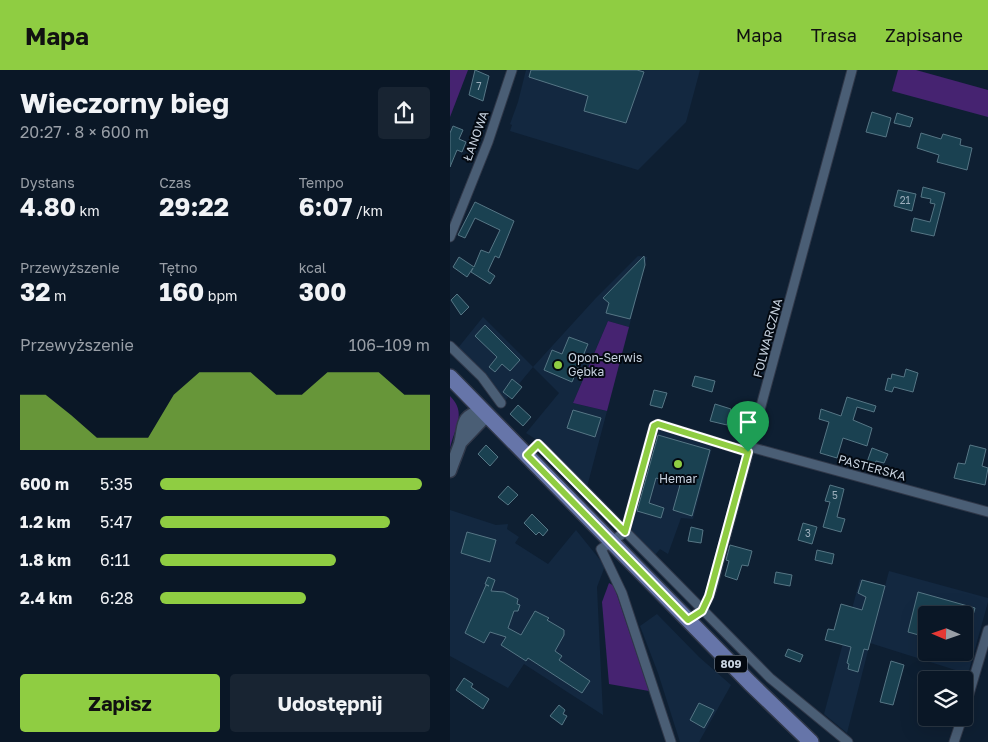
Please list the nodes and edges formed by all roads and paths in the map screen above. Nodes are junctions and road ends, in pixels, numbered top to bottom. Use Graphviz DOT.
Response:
graph roads {
  1 [pos="512,70"];
  2 [pos="852,70"];
  3 [pos="450,237"];
  4 [pos="450,346"];
  5 [pos="450,377"];
  6 [pos="501,403"];
  7 [pos="483,410"];
  8 [pos="749,449"];
  9 [pos="527,455"];
  10 [pos="450,471"];
  11 [pos="988,512"];
  12 [pos="625,532"];
  13 [pos="612,542"];
  14 [pos="702,611"];
  15 [pos="688,620"];
  16 [pos="988,630"];
  17 [pos="973,681"];
  18 [pos="959,726"];
  19 [pos="671,742"];
  20 [pos="811,742"];
  21 [pos="848,742"];
  22 [pos="954,742"];
  1 -- 3 [label="street, ŁANOWA"];
  2 -- 8 [label="street, FOLWARCZNA"];
  4 -- 6 [label="street"];
  5 -- 7 [label="main road, 809"];
  7 -- 9 [label="main road, 809"];
  7 -- 10 [label="street"];
  8 -- 11 [label="street, PASTERSKA"];
  8 -- 12 [label="street, PASTERSKA"];
  8 -- 14 [label="street, FOLWARCZNA"];
  9 -- 12 [label="street"];
  9 -- 13 [label="main road, 809"];
  12 -- 13 [label="street"];
  12 -- 14 [label="street"];
  13 -- 15 [label="main road, 809"];
  13 -- 19 [label="street"];
  14 -- 15 [label="street"];
  14 -- 21 [label="street"];
  15 -- 20 [label="main road, 809"];
  16 -- 17 [label="street"];
  18 -- 22 [label="street"];
}
